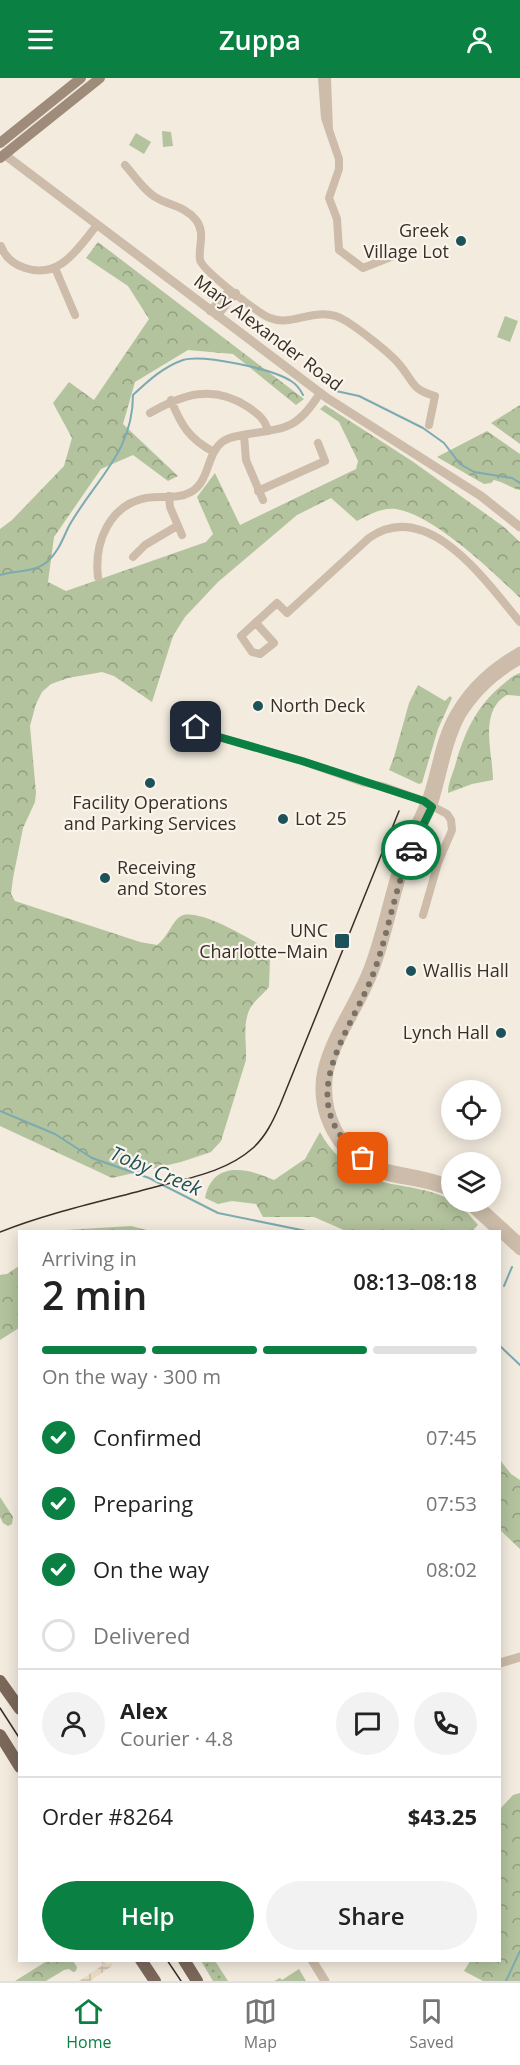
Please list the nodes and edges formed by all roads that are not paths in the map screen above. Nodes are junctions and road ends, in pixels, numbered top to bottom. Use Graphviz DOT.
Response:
graph roads {
  1 [pos="81,78"];
  2 [pos="100,78"];
  3 [pos="322,78"];
  4 [pos="327,78"];
  5 [pos="329,130"];
  6 [pos="0,143"];
  7 [pos="2,155"];
  8 [pos="125,165"];
  9 [pos="97,225"];
  10 [pos="1,246"];
  11 [pos="400,253"];
  12 [pos="55,268"];
  13 [pos="233,292"];
  14 [pos="214,313"];
  15 [pos="75,315"];
  16 [pos="320,393"];
  17 [pos="171,400"];
  18 [pos="150,413"];
  19 [pos="429,425"];
  20 [pos="268,431"];
  21 [pos="244,435"];
  22 [pos="318,443"];
  23 [pos="214,452"];
  24 [pos="258,491"];
  25 [pos="169,496"];
  26 [pos="263,500"];
  27 [pos="177,526"];
  28 [pos="520,527"];
  29 [pos="182,535"];
  30 [pos="132,557"];
  31 [pos="98,576"];
  32 [pos="520,622"];
  33 [pos="256,623"];
  34 [pos="520,651"];
  35 [pos="520,660"];
  36 [pos="196,727"];
  37 [pos="429,804"];
  38 [pos="423,915"];
  39 [pos="368,978"];
  40 [pos="441,1181"];
  41 [pos="441,1189"];
  42 [pos="476,1212"];
  43 [pos="487,1212"];
  44 [pos="497,1230"];
  45 [pos="501,1234"];
  46 [pos="520,1242"];
  47 [pos="520,1251"];
  48 [pos="520,1657"];
  49 [pos="501,1663"];
  50 [pos="0,1680"];
  51 [pos="18,1706"];
  52 [pos="0,1735"];
  53 [pos="18,1761"];
  54 [pos="142,1962"];
  55 [pos="185,1962"];
  56 [pos="313,1962"];
  57 [pos="155,1981"];
  58 [pos="197,1981"];
  59 [pos="325,1981"];
  1 -- 6 [label="main road"];
  2 -- 7 [label="main road"];
  3 -- 5 [label="street"];
  4 -- 5 [label="street"];
  5 -- 11 [label="street"];
  7 -- 9 [label="street, Mary Alexander Road"];
  8 -- 13 [label="street"];
  9 -- 12 [label="street"];
  9 -- 14 [label="street, Mary Alexander Road"];
  10 -- 12 [label="street"];
  12 -- 15 [label="street"];
  13 -- 14 [label="street"];
  13 -- 19 [label="street"];
  14 -- 16 [label="street, Mary Alexander Road"];
  16 -- 20 [label="street"];
  16 -- 28 [label="street, Mary Alexander Road"];
  17 -- 18 [label="street"];
  17 -- 20 [label="street"];
  17 -- 23 [label="street"];
  20 -- 21 [label="street"];
  21 -- 23 [label="street"];
  21 -- 24 [label="street"];
  22 -- 24 [label="street"];
  23 -- 25 [label="street"];
  24 -- 26 [label="street"];
  25 -- 27 [label="street"];
  25 -- 31 [label="street"];
  27 -- 29 [label="street"];
  27 -- 30 [label="street"];
  32 -- 33 [label="street"];
  34 -- 37 [label="street"];
  35 -- 37 [label="street"];
  36 -- 37 [label="street"];
  37 -- 38 [label="street"];
  37 -- 39 [label="street"];
  39 -- 40 [label="street"];
  39 -- 41 [label="street"];
  42 -- 44 [label="street"];
  43 -- 46 [label="street"];
  45 -- 47 [label="street"];
  48 -- 49 [label="street"];
  50 -- 51 [label="main road"];
  52 -- 53 [label="main road"];
  54 -- 57 [label="main road"];
  55 -- 58 [label="main road"];
  56 -- 59 [label="street"];
}
